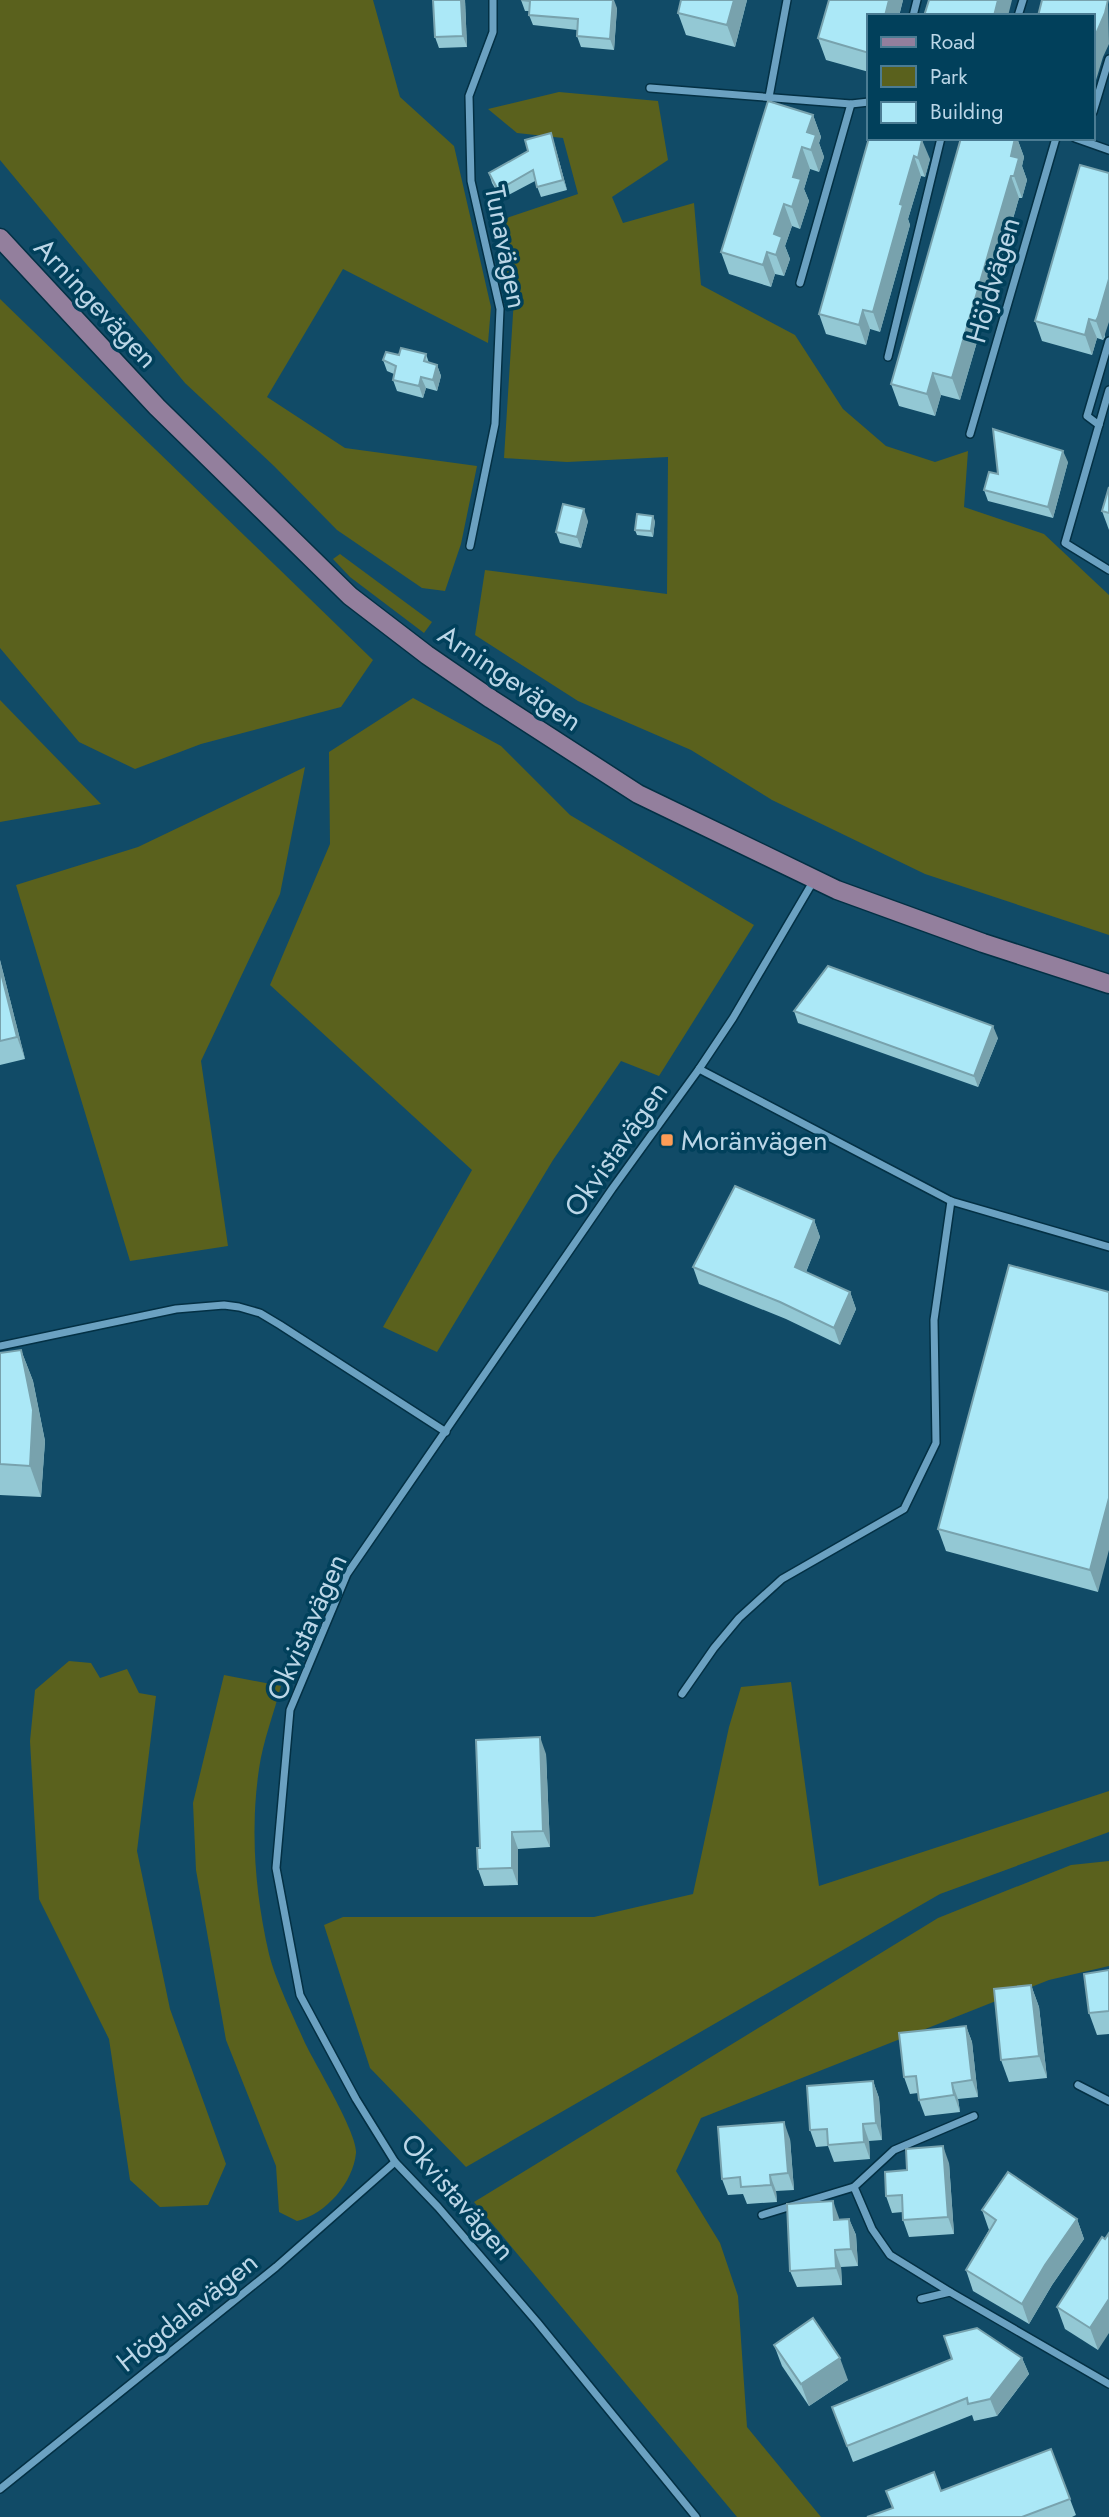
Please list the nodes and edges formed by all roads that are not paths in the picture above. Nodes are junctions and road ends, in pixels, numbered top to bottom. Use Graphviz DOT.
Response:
graph roads {
  1 [pos="493,0"];
  2 [pos="787,0"];
  3 [pos="1109,59"];
  4 [pos="650,88"];
  5 [pos="769,97"];
  6 [pos="867,102"];
  7 [pos="851,104"];
  8 [pos="1095,106"];
  9 [pos="941,140"];
  10 [pos="1055,140"];
  11 [pos="1085,141"];
  12 [pos="1109,150"];
  13 [pos="0,238"];
  14 [pos="800,283"];
  15 [pos="1109,341"];
  16 [pos="888,357"];
  17 [pos="1109,390"];
  18 [pos="1099,425"];
  19 [pos="970,434"];
  20 [pos="470,546"];
  21 [pos="1109,569"];
  22 [pos="814,880"];
  23 [pos="1109,984"];
  24 [pos="699,1069"];
  25 [pos="951,1201"];
  26 [pos="1109,1247"];
  27 [pos="0,1346"];
  28 [pos="446,1432"];
  29 [pos="682,1694"];
  30 [pos="1077,2085"];
  31 [pos="1109,2101"];
  32 [pos="974,2116"];
  33 [pos="395,2162"];
  34 [pos="854,2187"];
  35 [pos="762,2215"];
  36 [pos="950,2292"];
  37 [pos="921,2299"];
  38 [pos="1109,2384"];
  39 [pos="0,2489"];
  40 [pos="696,2517"];
  1 -- 20 [label="street, Tunavägen"];
  2 -- 5 [label="street"];
  3 -- 8 [label="street"];
  4 -- 5 [label="street"];
  5 -- 7 [label="street"];
  6 -- 7 [label="street"];
  7 -- 14 [label="street"];
  9 -- 16 [label="street"];
  10 -- 19 [label="street, Höjdvägen"];
  11 -- 12 [label="street"];
  13 -- 22 [label="main road, Arningevägen"];
  15 -- 18 [label="street"];
  17 -- 18 [label="street"];
  18 -- 21 [label="street"];
  22 -- 23 [label="main road, Arningevägen"];
  22 -- 24 [label="street, Okvistavägen"];
  24 -- 25 [label="street"];
  24 -- 28 [label="street, Okvistavägen"];
  25 -- 26 [label="street"];
  25 -- 29 [label="street"];
  27 -- 28 [label="street"];
  28 -- 33 [label="street, Okvistavägen"];
  30 -- 31 [label="street"];
  32 -- 34 [label="street"];
  33 -- 39 [label="street, Högdalavägen"];
  33 -- 40 [label="street, Okvistavägen"];
  34 -- 35 [label="street"];
  34 -- 36 [label="street"];
  36 -- 37 [label="street"];
  36 -- 38 [label="street"];
}
